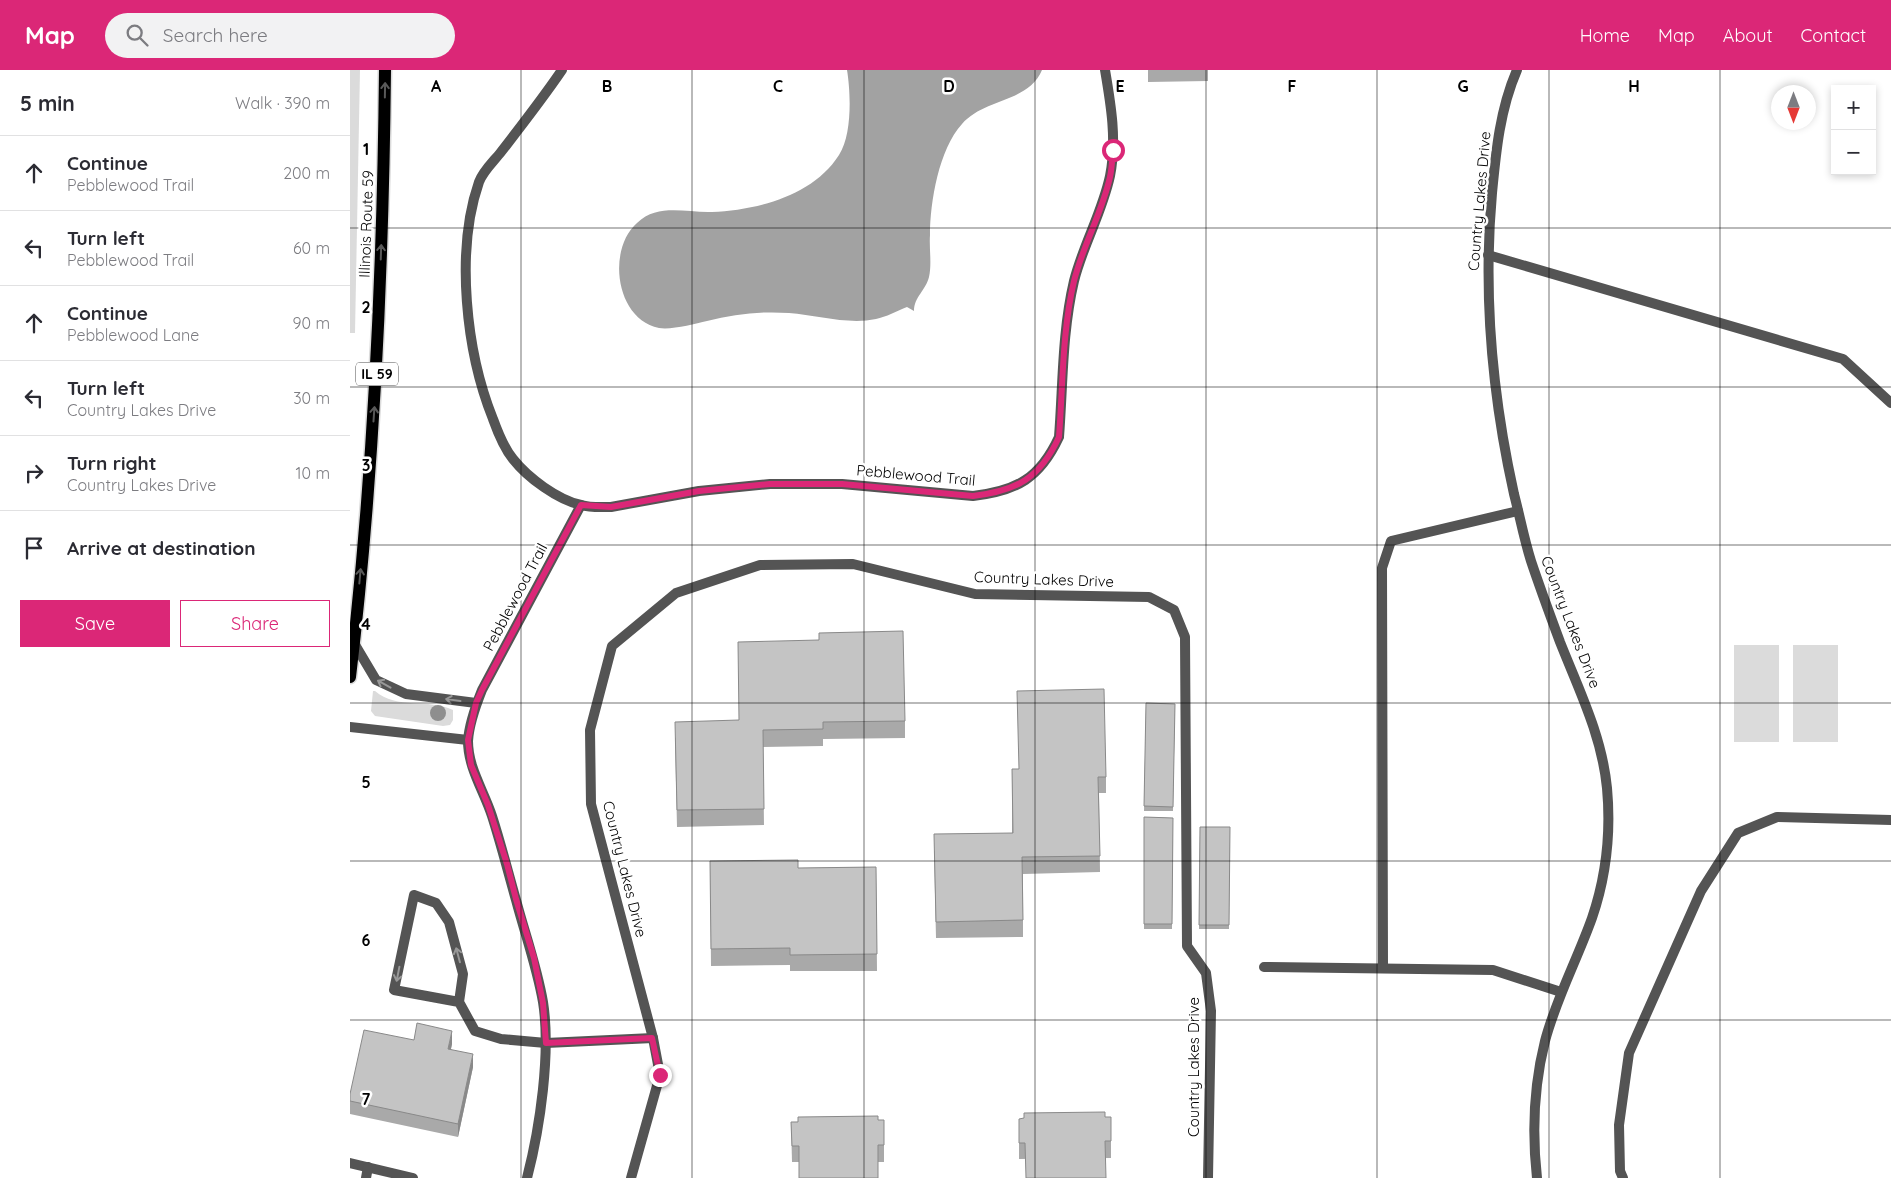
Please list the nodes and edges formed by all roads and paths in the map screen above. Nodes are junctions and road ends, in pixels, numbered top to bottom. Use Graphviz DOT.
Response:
graph roads {
  1 [pos="385,70"];
  2 [pos="562,70"];
  3 [pos="1105,70"];
  4 [pos="1517,70"];
  5 [pos="1488,255"];
  6 [pos="1891,403"];
  7 [pos="581,505"];
  8 [pos="1518,511"];
  9 [pos="354,643"];
  10 [pos="350,677"];
  11 [pos="476,703"];
  12 [pos="350,727"];
  13 [pos="468,740"];
  14 [pos="1891,820"];
  15 [pos="1264,967"];
  16 [pos="1383,968"];
  17 [pos="1561,992"];
  18 [pos="459,1002"];
  19 [pos="652,1038"];
  20 [pos="546,1043"];
  21 [pos="350,1162"];
  22 [pos="368,1167"];
  23 [pos="366,1178"];
  24 [pos="413,1178"];
  25 [pos="526,1178"];
  26 [pos="631,1178"];
  27 [pos="1208,1178"];
  28 [pos="1537,1178"];
  29 [pos="1623,1178"];
  9 -- 1 [label="main road, Illinois Route 59 / IL 59, one-way"];
  2 -- 7 [label="street, Pebblewood Trail"];
  3 -- 7 [label="street, Pebblewood Trail"];
  4 -- 5 [label="street, Country Lakes Drive"];
  5 -- 6 [label="street"];
  5 -- 8 [label="street, Country Lakes Drive"];
  7 -- 11 [label="street, Pebblewood Trail"];
  8 -- 16 [label="street"];
  8 -- 17 [label="street, Country Lakes Drive"];
  9 -- 10 [label="main road, Illinois Route 59 / IL 59"];
  11 -- 9 [label="street, one-way"];
  11 -- 13 [label="street, Pebblewood Trail"];
  12 -- 13 [label="street"];
  13 -- 20 [label="street, Pebblewood Trail"];
  14 -- 29 [label="street"];
  15 -- 16 [label="street"];
  16 -- 17 [label="street"];
  17 -- 28 [label="street, Country Lakes Drive"];
  18 -- 18 [label="street, one-way"];
  18 -- 20 [label="street"];
  19 -- 20 [label="street"];
  19 -- 26 [label="street, Country Lakes Drive"];
  19 -- 27 [label="street, Country Lakes Drive"];
  20 -- 25 [label="street, Pebblewood Trail"];
  21 -- 22 [label="street"];
  22 -- 23 [label="street"];
  22 -- 24 [label="street"];
}
